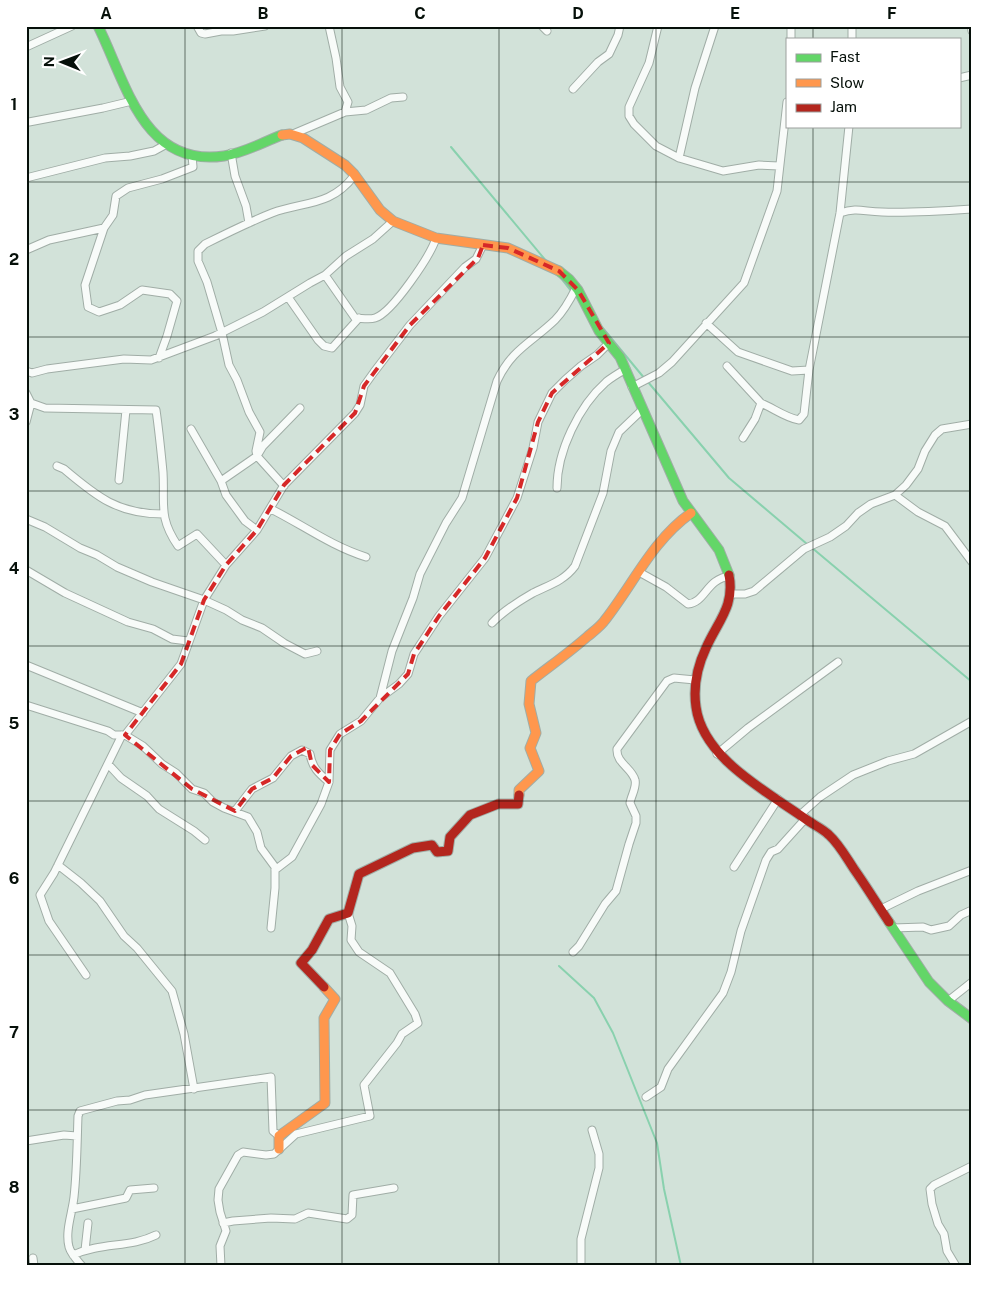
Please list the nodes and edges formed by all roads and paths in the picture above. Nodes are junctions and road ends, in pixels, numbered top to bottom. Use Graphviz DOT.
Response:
graph roads {
  1 [pos="72,26"];
  2 [pos="98,26"];
  3 [pos="197,26"];
  4 [pos="264,26"];
  5 [pos="329,26"];
  6 [pos="620,26"];
  7 [pos="658,26"];
  8 [pos="715,26"];
  9 [pos="971,27"];
  10 [pos="972,31"];
  11 [pos="26,47"];
  12 [pos="573,89"];
  13 [pos="403,97"];
  14 [pos="132,101"];
  15 [pos="786,110"];
  16 [pos="345,112"];
  17 [pos="29,122"];
  18 [pos="849,128"];
  19 [pos="293,134"];
  20 [pos="165,145"];
  21 [pos="231,154"];
  22 [pos="192,155"];
  23 [pos="679,158"];
  24 [pos="779,166"];
  25 [pos="354,176"];
  26 [pos="26,178"];
  27 [pos="972,208"];
  28 [pos="840,213"];
  29 [pos="393,221"];
  30 [pos="249,223"];
  31 [pos="104,228"];
  32 [pos="436,238"];
  33 [pos="483,245"];
  34 [pos="26,250"];
  35 [pos="325,275"];
  36 [pos="576,288"];
  37 [pos="288,297"];
  38 [pos="359,318"];
  39 [pos="706,324"];
  40 [pos="222,333"];
  41 [pos="609,344"];
  42 [pos="159,358"];
  43 [pos="727,366"];
  44 [pos="626,369"];
  45 [pos="809,370"];
  46 [pos="26,371"];
  47 [pos="632,387"];
  48 [pos="26,393"];
  49 [pos="31,403"];
  50 [pos="760,403"];
  51 [pos="300,408"];
  52 [pos="126,410"];
  53 [pos="642,410"];
  54 [pos="26,422"];
  55 [pos="972,424"];
  56 [pos="191,429"];
  57 [pos="743,438"];
  58 [pos="257,456"];
  59 [pos="57,466"];
  60 [pos="119,480"];
  61 [pos="221,481"];
  62 [pos="284,486"];
  63 [pos="557,488"];
  64 [pos="894,495"];
  65 [pos="271,509"];
  66 [pos="163,514"];
  67 [pos="691,514"];
  68 [pos="26,519"];
  69 [pos="257,530"];
  70 [pos="366,558"];
  71 [pos="972,562"];
  72 [pos="226,565"];
  73 [pos="26,570"];
  74 [pos="639,572"];
  75 [pos="730,576"];
  76 [pos="731,594"];
  77 [pos="204,600"];
  78 [pos="492,623"];
  79 [pos="188,641"];
  80 [pos="317,651"];
  81 [pos="838,662"];
  82 [pos="26,665"];
  83 [pos="694,680"];
  84 [pos="380,698"];
  85 [pos="26,704"];
  86 [pos="143,713"];
  87 [pos="972,721"];
  88 [pos="123,735"];
  89 [pos="718,754"];
  90 [pos="108,764"];
  91 [pos="329,782"];
  92 [pos="778,799"];
  93 [pos="235,811"];
  94 [pos="804,816"];
  95 [pos="205,840"];
  96 [pos="58,865"];
  97 [pos="734,867"];
  98 [pos="275,870"];
  99 [pos="972,870"];
  100 [pos="881,909"];
  101 [pos="972,910"];
  102 [pos="348,913"];
  103 [pos="270,928"];
  104 [pos="893,928"];
  105 [pos="573,952"];
  106 [pos="86,975"];
  107 [pos="972,982"];
  108 [pos="948,1001"];
  109 [pos="972,1019"];
  110 [pos="194,1089"];
  111 [pos="646,1097"];
  112 [pos="592,1130"];
  113 [pos="77,1136"];
  114 [pos="279,1136"];
  115 [pos="26,1141"];
  116 [pos="279,1149"];
  117 [pos="972,1166"];
  118 [pos="154,1188"];
  119 [pos="394,1188"];
  120 [pos="72,1209"];
  121 [pos="224,1223"];
  122 [pos="88,1224"];
  123 [pos="156,1235"];
  124 [pos="85,1250"];
  125 [pos="73,1255"];
  126 [pos="34,1258"];
  127 [pos="34,1266"];
  128 [pos="82,1266"];
  129 [pos="221,1266"];
  130 [pos="581,1266"];
  131 [pos="956,1266"];
  1 -- 11 [label="street"];
  2 -- 14 [label="street"];
  3 -- 4 [label="street"];
  5 -- 16 [label="street"];
  6 -- 12 [label="street"];
  7 -- 23 [label="street"];
  8 -- 23 [label="street"];
  9 -- 10 [label="street"];
  13 -- 16 [label="street"];
  14 -- 17 [label="street"];
  14 -- 20 [label="street"];
  15 -- 24 [label="street"];
  16 -- 19 [label="street"];
  18 -- 28 [label="street"];
  19 -- 21 [label="street"];
  19 -- 25 [label="street"];
  20 -- 22 [label="street"];
  20 -- 26 [label="street"];
  21 -- 22 [label="street"];
  21 -- 30 [label="street"];
  22 -- 31 [label="street"];
  23 -- 24 [label="street"];
  24 -- 39 [label="street"];
  25 -- 29 [label="street"];
  25 -- 30 [label="street"];
  27 -- 28 [label="street"];
  28 -- 45 [label="street"];
  29 -- 32 [label="street"];
  29 -- 35 [label="street"];
  30 -- 40 [label="street"];
  31 -- 34 [label="street"];
  31 -- 42 [label="street"];
  32 -- 33 [label="street"];
  32 -- 38 [label="street"];
  33 -- 36 [label="street"];
  33 -- 62 [label="street"];
  35 -- 37 [label="street"];
  35 -- 38 [label="street"];
  36 -- 41 [label="street"];
  36 -- 84 [label="street"];
  37 -- 38 [label="street"];
  37 -- 40 [label="street"];
  39 -- 45 [label="street"];
  39 -- 47 [label="street"];
  40 -- 42 [label="street"];
  40 -- 58 [label="street"];
  41 -- 44 [label="street"];
  41 -- 84 [label="street"];
  42 -- 46 [label="street"];
  43 -- 50 [label="street"];
  44 -- 47 [label="street"];
  44 -- 63 [label="street"];
  45 -- 50 [label="street"];
  47 -- 53 [label="street"];
  48 -- 49 [label="street"];
  49 -- 52 [label="street"];
  49 -- 54 [label="street"];
  50 -- 57 [label="street"];
  51 -- 58 [label="street"];
  52 -- 60 [label="street"];
  52 -- 66 [label="street"];
  53 -- 67 [label="street"];
  53 -- 78 [label="street"];
  55 -- 64 [label="street"];
  56 -- 61 [label="street"];
  58 -- 61 [label="street"];
  58 -- 62 [label="street"];
  59 -- 66 [label="street"];
  61 -- 69 [label="street"];
  62 -- 65 [label="street"];
  64 -- 71 [label="street"];
  64 -- 76 [label="street"];
  65 -- 69 [label="street"];
  65 -- 70 [label="street"];
  66 -- 72 [label="street"];
  67 -- 74 [label="street"];
  67 -- 75 [label="street"];
  68 -- 77 [label="street"];
  69 -- 72 [label="street"];
  72 -- 77 [label="street"];
  73 -- 79 [label="street"];
  74 -- 75 [label="street"];
  74 -- 102 [label="street"];
  75 -- 76 [label="street"];
  76 -- 83 [label="street"];
  77 -- 79 [label="street"];
  77 -- 80 [label="street"];
  79 -- 86 [label="street"];
  81 -- 89 [label="street"];
  82 -- 86 [label="street"];
  83 -- 89 [label="street"];
  83 -- 105 [label="street"];
  84 -- 91 [label="street"];
  85 -- 88 [label="street"];
  86 -- 88 [label="street"];
  87 -- 94 [label="street"];
  88 -- 90 [label="street"];
  88 -- 93 [label="street"];
  89 -- 92 [label="street"];
  90 -- 95 [label="street"];
  90 -- 96 [label="street"];
  91 -- 93 [label="street"];
  91 -- 98 [label="street"];
  92 -- 94 [label="street"];
  92 -- 97 [label="street"];
  93 -- 98 [label="street"];
  94 -- 100 [label="street"];
  94 -- 111 [label="street"];
  96 -- 106 [label="street"];
  96 -- 110 [label="street"];
  98 -- 103 [label="street"];
  99 -- 100 [label="street"];
  100 -- 104 [label="street"];
  101 -- 104 [label="street"];
  102 -- 114 [label="street"];
  102 -- 116 [label="street"];
  104 -- 108 [label="street"];
  107 -- 108 [label="street"];
  108 -- 109 [label="street"];
  110 -- 113 [label="street"];
  110 -- 114 [label="street"];
  112 -- 130 [label="street"];
  113 -- 115 [label="street"];
  113 -- 120 [label="street"];
  114 -- 116 [label="street"];
  116 -- 121 [label="street"];
  117 -- 131 [label="street"];
  118 -- 120 [label="street"];
  119 -- 121 [label="street"];
  120 -- 125 [label="street"];
  121 -- 129 [label="street"];
  122 -- 124 [label="street"];
  123 -- 124 [label="street"];
  124 -- 125 [label="street"];
  125 -- 128 [label="street"];
  126 -- 127 [label="street"];
}
